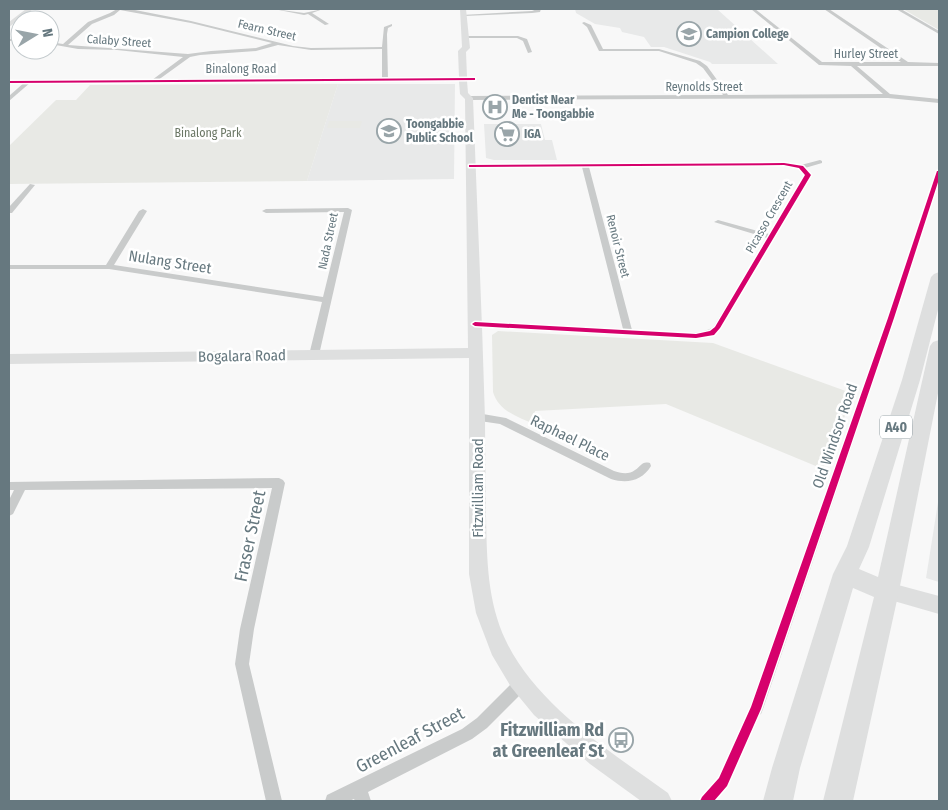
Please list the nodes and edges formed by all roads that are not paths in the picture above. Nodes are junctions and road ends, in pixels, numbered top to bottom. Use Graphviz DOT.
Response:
graph roads {
  1 [pos="30,9"];
  2 [pos="119,9"];
  3 [pos="276,9"];
  4 [pos="321,9"];
  5 [pos="539,9"];
  6 [pos="753,9"];
  7 [pos="826,9"];
  8 [pos="898,9"];
  9 [pos="464,12"];
  10 [pos="309,13"];
  11 [pos="584,23"];
  12 [pos="9,24"];
  13 [pos="327,24"];
  14 [pos="390,25"];
  15 [pos="939,33"];
  16 [pos="465,37"];
  17 [pos="278,43"];
  18 [pos="60,45"];
  19 [pos="64,46"];
  20 [pos="383,48"];
  21 [pos="466,48"];
  22 [pos="530,52"];
  23 [pos="188,56"];
  24 [pos="852,64"];
  25 [pos="907,64"];
  26 [pos="939,64"];
  27 [pos="464,79"];
  28 [pos="474,79"];
  29 [pos="385,80"];
  30 [pos="154,81"];
  31 [pos="9,82"];
  32 [pos="28,82"];
  33 [pos="888,96"];
  34 [pos="727,97"];
  35 [pos="468,98"];
  36 [pos="9,99"];
  37 [pos="939,101"];
  38 [pos="820,162"];
  39 [pos="585,165"];
  40 [pos="471,166"];
  41 [pos="801,167"];
  42 [pos="939,172"];
  43 [pos="32,185"];
  44 [pos="9,211"];
  45 [pos="143,211"];
  46 [pos="266,211"];
  47 [pos="718,222"];
  48 [pos="771,237"];
  49 [pos="9,267"];
  50 [pos="109,267"];
  51 [pos="939,277"];
  52 [pos="326,300"];
  53 [pos="475,324"];
  54 [pos="628,332"];
  55 [pos="939,346"];
  56 [pos="476,353"];
  57 [pos="314,355"];
  58 [pos="9,359"];
  59 [pos="477,417"];
  60 [pos="646,466"];
  61 [pos="9,486"];
  62 [pos="22,486"];
  63 [pos="9,511"];
  64 [pos="845,574"];
  65 [pos="887,591"];
  66 [pos="939,605"];
  67 [pos="520,685"];
  68 [pos="756,709"];
  69 [pos="361,795"];
  70 [pos="274,801"];
  71 [pos="333,801"];
  72 [pos="660,801"];
  73 [pos="778,801"];
  74 [pos="838,801"];
  1 -- 12 [label="main road"];
  2 -- 17 [label="street, Fearn Street"];
  2 -- 19 [label="street"];
  3 -- 10 [label="street"];
  4 -- 10 [label="street"];
  5 -- 9 [label="street"];
  6 -- 24 [label="street, Hurley Street"];
  7 -- 25 [label="street"];
  8 -- 15 [label="street"];
  9 -- 16 [label="main road, Fitzwilliam Road"];
  10 -- 13 [label="street"];
  11 -- 34 [label="street"];
  14 -- 20 [label="street"];
  16 -- 21 [label="main road, Fitzwilliam Road"];
  16 -- 22 [label="street"];
  17 -- 20 [label="street, Fearn Street"];
  17 -- 23 [label="street"];
  18 -- 19 [label="street, Calaby Street"];
  19 -- 23 [label="street, Calaby Street"];
  20 -- 29 [label="street"];
  21 -- 27 [label="main road, Fitzwilliam Road"];
  21 -- 28 [label="main road, Fitzwilliam Road"];
  23 -- 30 [label="street"];
  24 -- 25 [label="street, Hurley Street"];
  24 -- 33 [label="street"];
  25 -- 26 [label="street, Hurley Street"];
  27 -- 28 [label="main road, Binalong Road"];
  27 -- 29 [label="main road, Binalong Road"];
  27 -- 35 [label="main road, Fitzwilliam Road"];
  28 -- 35 [label="main road, Fitzwilliam Road"];
  29 -- 30 [label="main road, Binalong Road"];
  30 -- 32 [label="main road, Binalong Road"];
  31 -- 32 [label="main road, Binalong Road"];
  32 -- 36 [label="street"];
  33 -- 34 [label="street, Reynolds Street"];
  33 -- 37 [label="street, Reynolds Street"];
  34 -- 35 [label="street, Reynolds Street"];
  35 -- 40 [label="main road, Fitzwilliam Road"];
  38 -- 41 [label="street, Picasso Crescent"];
  39 -- 40 [label="street, Picasso Crescent"];
  39 -- 41 [label="street, Picasso Crescent"];
  39 -- 54 [label="street, Renoir Street"];
  40 -- 53 [label="main road, Fitzwilliam Road"];
  41 -- 48 [label="street, Picasso Crescent"];
  42 -- 68 [label="street, Old Windsor Road"];
  43 -- 44 [label="street"];
  45 -- 50 [label="street"];
  46 -- 52 [label="street, Nada Street"];
  47 -- 48 [label="street"];
  48 -- 54 [label="street, Picasso Crescent"];
  49 -- 50 [label="street, Nulang Street"];
  50 -- 52 [label="street, Nulang Street"];
  51 -- 64 [label="highway, A40"];
  52 -- 57 [label="street, Nada Street"];
  53 -- 54 [label="street, Picasso Crescent"];
  53 -- 56 [label="main road, Fitzwilliam Road"];
  55 -- 65 [label="highway, A40"];
  56 -- 57 [label="main road, Bogalara Road"];
  56 -- 59 [label="main road, Fitzwilliam Road"];
  57 -- 58 [label="main road, Bogalara Road"];
  59 -- 60 [label="street, Raphael Place"];
  59 -- 67 [label="main road, Fitzwilliam Road"];
  61 -- 62 [label="street, Fraser Street"];
  62 -- 63 [label="street"];
  62 -- 70 [label="street, Fraser Street"];
  64 -- 65 [label="highway"];
  64 -- 73 [label="highway, A40"];
  65 -- 66 [label="main road"];
  65 -- 74 [label="highway, A40"];
  67 -- 69 [label="street, Greenleaf Street"];
  67 -- 72 [label="main road, Fitzwilliam Road"];
  69 -- 71 [label="street, Greenleaf Street"];
}
